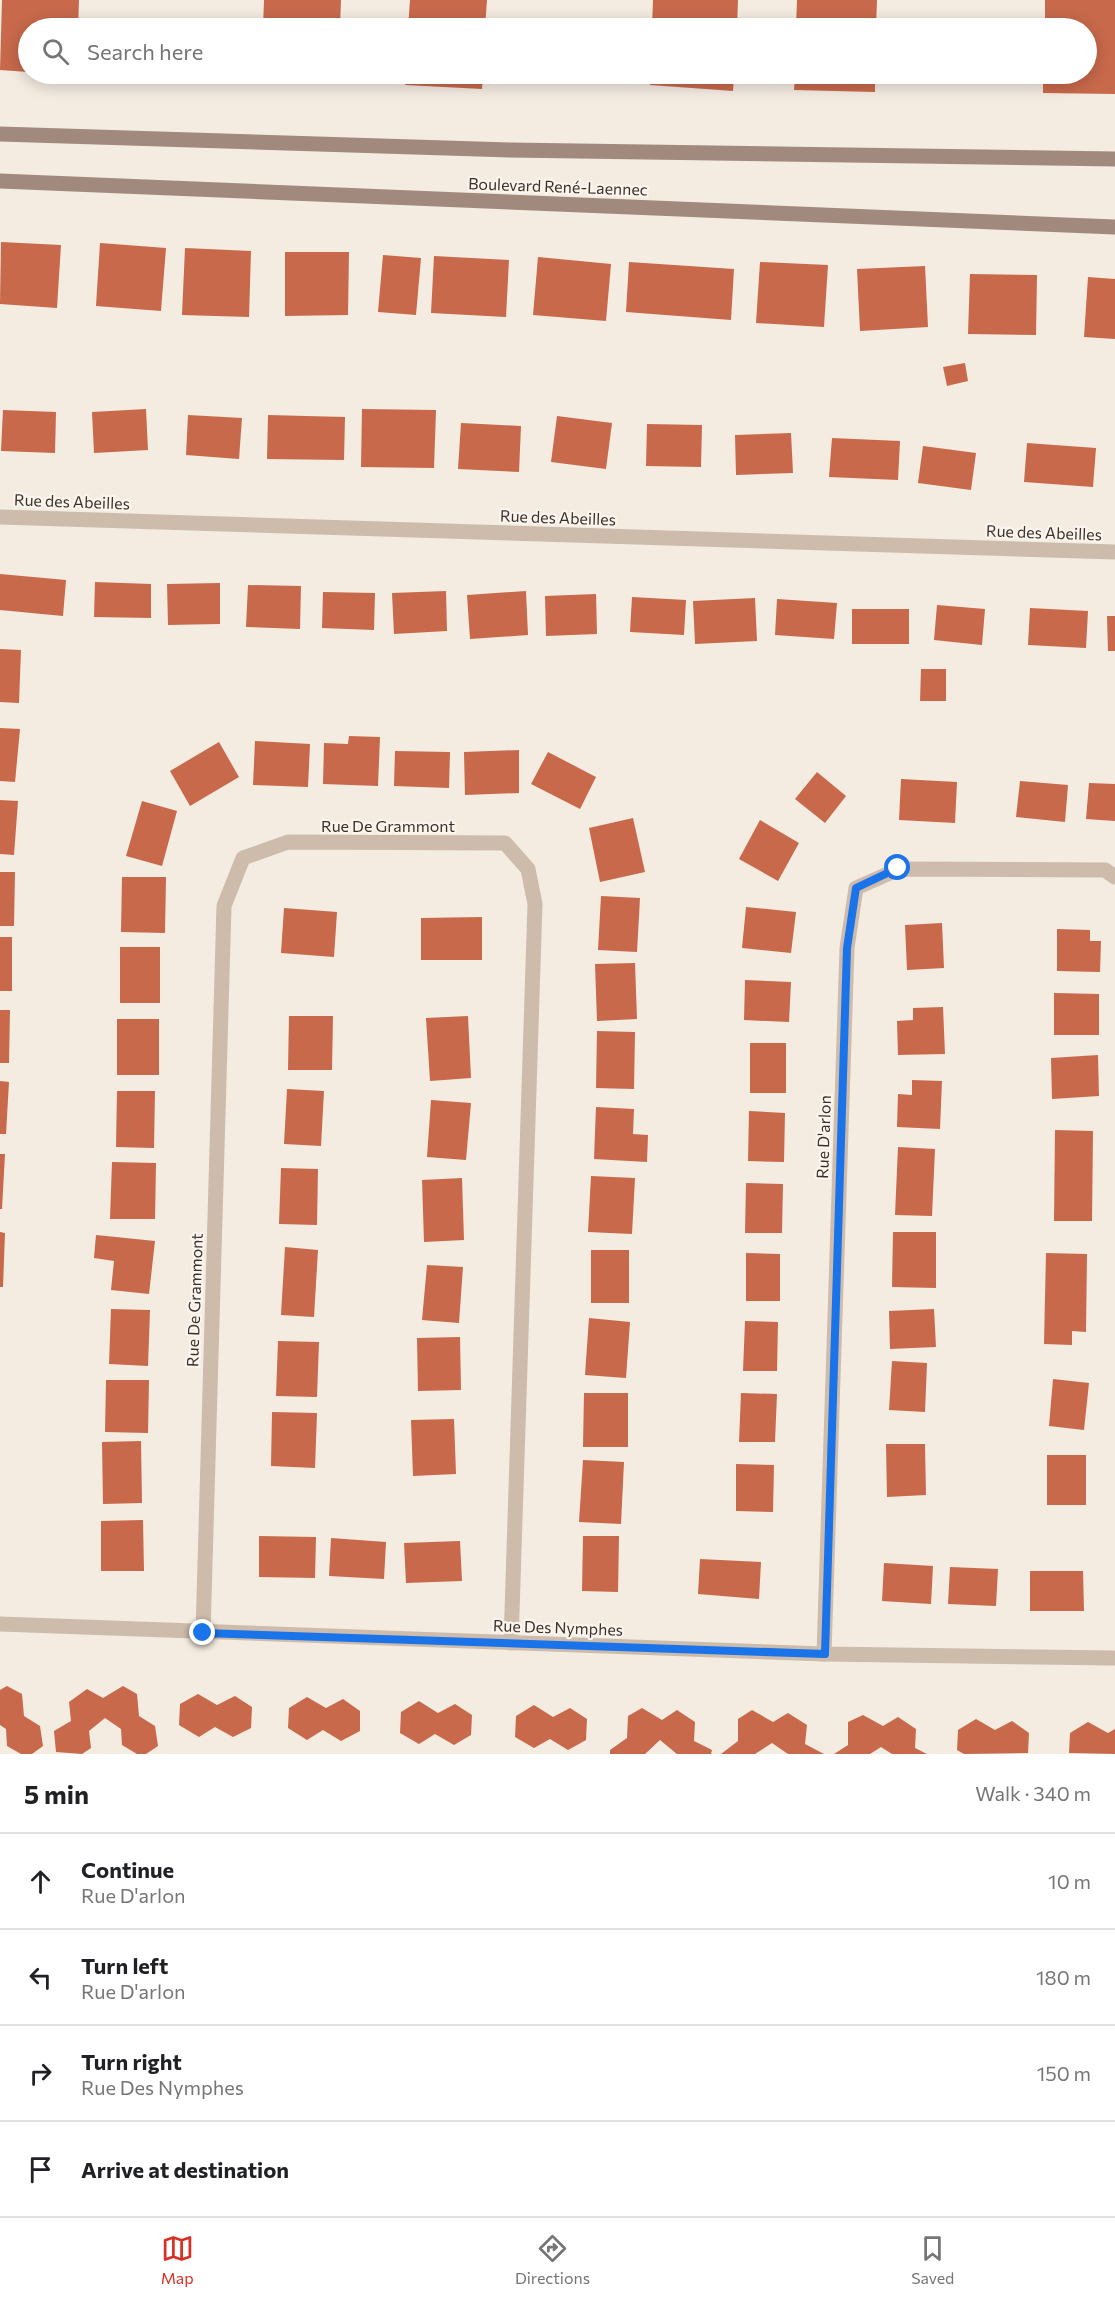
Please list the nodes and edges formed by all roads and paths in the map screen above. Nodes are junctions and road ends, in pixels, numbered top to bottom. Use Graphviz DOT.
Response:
graph roads {
  1 [pos="0,134"];
  2 [pos="1115,159"];
  3 [pos="0,181"];
  4 [pos="1115,228"];
  5 [pos="0,517"];
  6 [pos="1115,552"];
  7 [pos="1115,877"];
  8 [pos="0,1624"];
  9 [pos="203,1633"];
  10 [pos="511,1643"];
  11 [pos="825,1654"];
  12 [pos="1115,1658"];
  1 -- 2 [label="street, Boulevard René-Laennec"];
  3 -- 4 [label="street, Boulevard René-Laennec"];
  5 -- 6 [label="street, Rue des Abeilles"];
  7 -- 11 [label="street, Rue D'arlon"];
  8 -- 9 [label="street, Rue Des Nymphes"];
  9 -- 10 [label="street, Rue Des Nymphes"];
  9 -- 10 [label="street, Rue De Grammont"];
  10 -- 11 [label="street, Rue Des Nymphes"];
  11 -- 12 [label="street, Rue Des Nymphes"];
}
